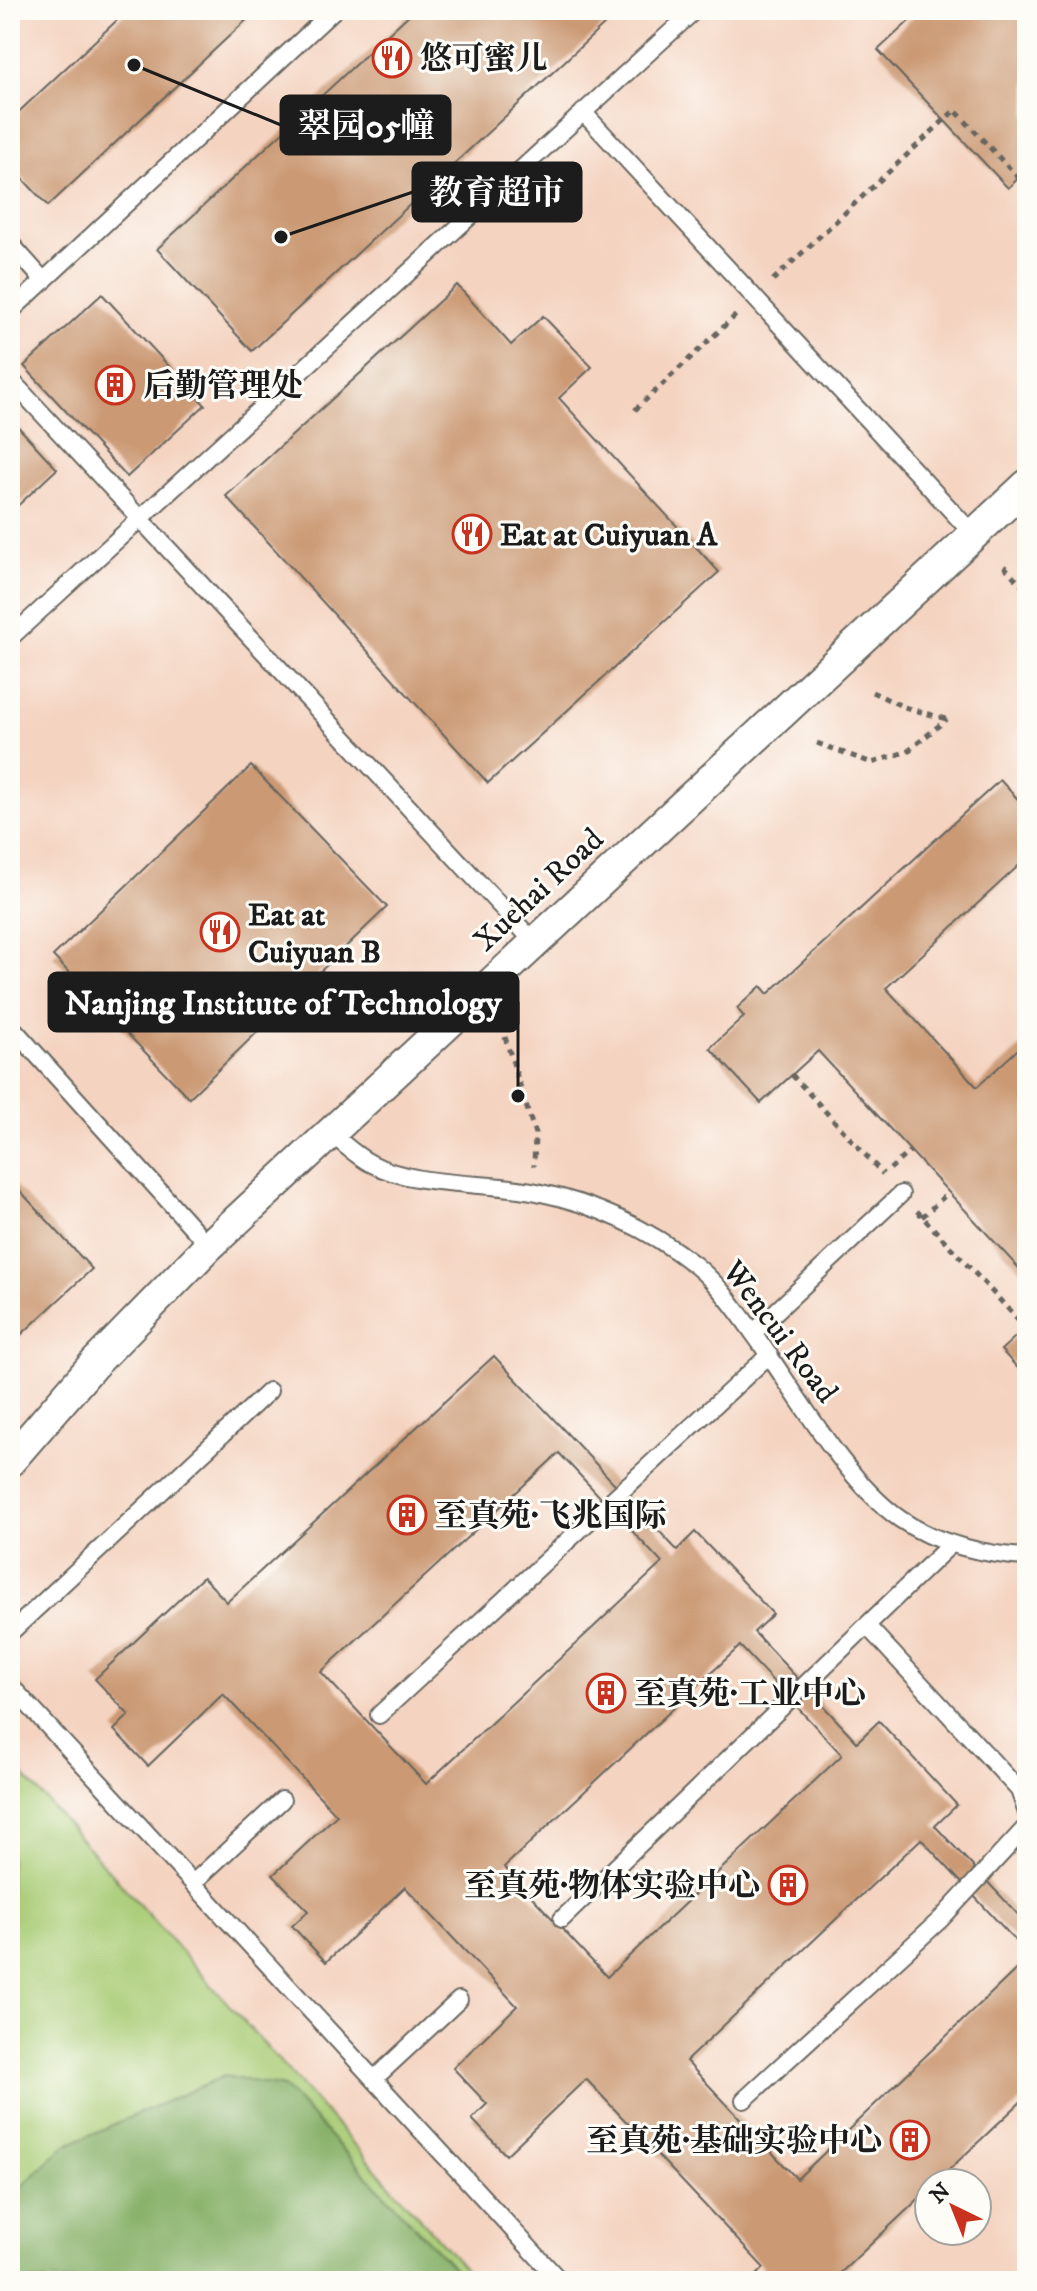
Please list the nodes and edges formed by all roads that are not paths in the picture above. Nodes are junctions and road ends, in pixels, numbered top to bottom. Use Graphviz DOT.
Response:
graph roads {
  1 [pos="334,10"];
  2 [pos="695,10"];
  3 [pos="583,112"];
  4 [pos="10,243"];
  5 [pos="44,281"];
  6 [pos="10,312"];
  7 [pos="10,379"];
  8 [pos="1027,485"];
  9 [pos="139,518"];
  10 [pos="973,534"];
  11 [pos="10,638"];
  12 [pos="534,942"];
  13 [pos="10,1025"];
  14 [pos="331,1134"];
  15 [pos="901,1194"];
  16 [pos="209,1246"];
  17 [pos="753,1333"];
  18 [pos="769,1355"];
  19 [pos="269,1391"];
  20 [pos="10,1461"];
  21 [pos="951,1544"];
  22 [pos="1027,1557"];
  23 [pos="868,1627"];
  24 [pos="10,1633"];
  25 [pos="10,1685"];
  26 [pos="379,1715"];
  27 [pos="282,1800"];
  28 [pos="1027,1813"];
  29 [pos="1027,1826"];
  30 [pos="193,1883"];
  31 [pos="562,1919"];
  32 [pos="459,2000"];
  33 [pos="374,2079"];
  34 [pos="744,2100"];
  35 [pos="560,2281"];
  1 -- 5 [label="lane"];
  2 -- 3 [label="lane"];
  3 -- 9 [label="lane"];
  3 -- 10 [label="lane"];
  4 -- 5 [label="lane"];
  5 -- 6 [label="lane"];
  7 -- 9 [label="lane"];
  8 -- 10 [label="street, Xuehai Road"];
  9 -- 11 [label="lane"];
  9 -- 12 [label="lane"];
  10 -- 12 [label="street, Xuehai Road"];
  12 -- 14 [label="street, Xuehai Road"];
  13 -- 16 [label="lane"];
  14 -- 16 [label="street, Xuehai Road"];
  14 -- 17 [label="lane, Wencui Road"];
  15 -- 17 [label="lane"];
  16 -- 20 [label="street, Xuehai Road"];
  17 -- 18 [label="lane, Wencui Road"];
  18 -- 21 [label="lane, Wencui Road"];
  18 -- 26 [label="lane"];
  19 -- 24 [label="lane"];
  21 -- 22 [label="lane, Wencui Road"];
  21 -- 23 [label="lane"];
  23 -- 28 [label="lane"];
  23 -- 31 [label="lane"];
  25 -- 30 [label="lane"];
  27 -- 30 [label="lane"];
  29 -- 34 [label="lane"];
  30 -- 33 [label="lane"];
  32 -- 33 [label="lane"];
  33 -- 35 [label="lane"];
}
